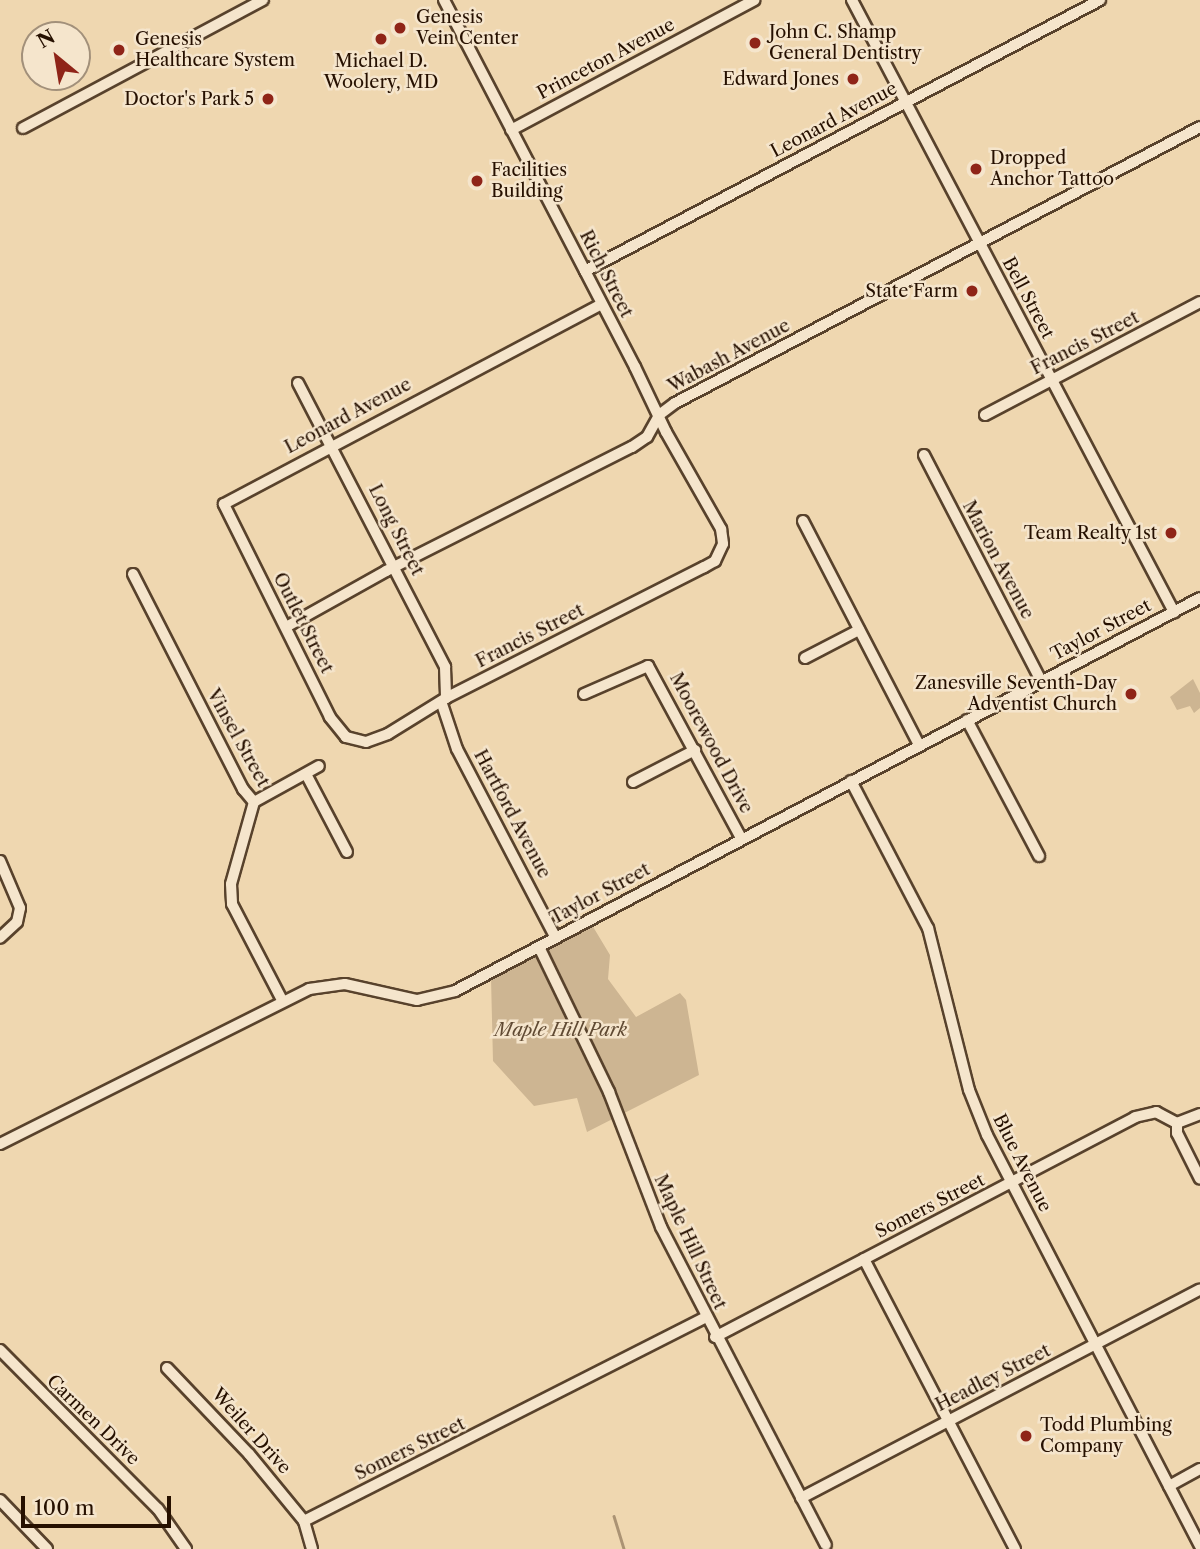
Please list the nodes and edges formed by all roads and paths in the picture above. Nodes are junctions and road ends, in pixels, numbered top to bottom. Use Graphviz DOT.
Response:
graph roads {
  1 [pos="263,0"];
  2 [pos="444,0"];
  3 [pos="754,0"];
  4 [pos="852,0"];
  5 [pos="1100,0"];
  6 [pos="905,102"];
  7 [pos="1200,127"];
  8 [pos="23,128"];
  9 [pos="511,130"];
  10 [pos="979,243"];
  11 [pos="585,271"];
  12 [pos="1200,302"];
  13 [pos="601,304"];
  14 [pos="1051,380"];
  15 [pos="298,383"];
  16 [pos="659,415"];
  17 [pos="985,415"];
  18 [pos="332,444"];
  19 [pos="924,455"];
  20 [pos="224,504"];
  21 [pos="803,521"];
  22 [pos="712,562"];
  23 [pos="396,567"];
  24 [pos="133,574"];
  25 [pos="1200,598"];
  26 [pos="1174,612"];
  27 [pos="286,627"];
  28 [pos="859,630"];
  29 [pos="805,657"];
  30 [pos="1041,681"];
  31 [pos="584,694"];
  32 [pos="444,701"];
  33 [pos="967,720"];
  34 [pos="366,742"];
  35 [pos="919,745"];
  36 [pos="695,750"];
  37 [pos="319,766"];
  38 [pos="306,774"];
  39 [pos="851,781"];
  40 [pos="633,782"];
  41 [pos="254,802"];
  42 [pos="741,838"];
  43 [pos="347,852"];
  44 [pos="1039,856"];
  45 [pos="0,861"];
  46 [pos="0,938"];
  47 [pos="556,938"];
  48 [pos="539,947"];
  49 [pos="282,1000"];
  50 [pos="1200,1114"];
  51 [pos="1177,1123"];
  52 [pos="0,1144"];
  53 [pos="1200,1180"];
  54 [pos="1012,1183"];
  55 [pos="864,1259"];
  56 [pos="1200,1289"];
  57 [pos="706,1317"];
  58 [pos="715,1337"];
  59 [pos="1095,1345"];
  60 [pos="0,1350"];
  61 [pos="167,1368"];
  62 [pos="948,1421"];
  63 [pos="1200,1469"];
  64 [pos="1169,1486"];
  65 [pos="801,1498"];
  66 [pos="0,1500"];
  67 [pos="304,1521"];
  68 [pos="826,1545"];
  69 [pos="1200,1546"];
  70 [pos="47,1549"];
  71 [pos="186,1549"];
  72 [pos="312,1549"];
  73 [pos="1016,1549"];
  1 -- 8 [label="street"];
  2 -- 9 [label="street, Rich Street"];
  3 -- 9 [label="street, Princeton Avenue"];
  4 -- 6 [label="street, Bell Street"];
  5 -- 6 [label="street, Leonard Avenue"];
  6 -- 10 [label="street, Bell Street"];
  6 -- 11 [label="street, Leonard Avenue"];
  7 -- 10 [label="street, Wabash Avenue"];
  9 -- 11 [label="street, Rich Street"];
  10 -- 14 [label="street, Bell Street"];
  10 -- 16 [label="street, Wabash Avenue"];
  11 -- 13 [label="street, Rich Street"];
  12 -- 14 [label="street, Francis Street"];
  13 -- 16 [label="street, Rich Street"];
  13 -- 18 [label="street, Leonard Avenue"];
  14 -- 17 [label="street, Francis Street"];
  14 -- 26 [label="street, Bell Street"];
  15 -- 18 [label="street, Long Street"];
  16 -- 22 [label="street, Rich Street"];
  16 -- 23 [label="street, Wabash Avenue"];
  18 -- 20 [label="street, Leonard Avenue"];
  18 -- 23 [label="street, Long Street"];
  19 -- 30 [label="street, Marion Avenue"];
  20 -- 27 [label="street, Outlet Street"];
  21 -- 28 [label="street"];
  22 -- 32 [label="street, Francis Street"];
  23 -- 27 [label="street, Wabash Avenue"];
  23 -- 32 [label="street, Long Street"];
  24 -- 41 [label="street, Vinsel Street"];
  25 -- 26 [label="street, Taylor Street"];
  26 -- 30 [label="street, Taylor Street"];
  27 -- 34 [label="street, Outlet Street"];
  28 -- 29 [label="street"];
  28 -- 35 [label="street"];
  30 -- 33 [label="street, Taylor Street"];
  31 -- 36 [label="street, Moorewood Drive"];
  32 -- 34 [label="street, Francis Street"];
  32 -- 47 [label="street, Hartford Avenue"];
  33 -- 35 [label="street, Taylor Street"];
  33 -- 44 [label="street"];
  35 -- 39 [label="street, Taylor Street"];
  36 -- 40 [label="street"];
  36 -- 42 [label="street, Moorewood Drive"];
  37 -- 38 [label="street"];
  38 -- 41 [label="street"];
  38 -- 43 [label="street"];
  39 -- 42 [label="street, Taylor Street"];
  39 -- 54 [label="street, Blue Avenue"];
  41 -- 49 [label="street, Vinsel Street"];
  42 -- 47 [label="street, Taylor Street"];
  45 -- 46 [label="street"];
  47 -- 48 [label="street, Taylor Street"];
  48 -- 49 [label="street, Taylor Street"];
  48 -- 57 [label="street, Maple Hill Street"];
  49 -- 52 [label="street, Taylor Street"];
  50 -- 51 [label="street"];
  51 -- 53 [label="street"];
  51 -- 54 [label="street, Somers Street"];
  54 -- 55 [label="street, Somers Street"];
  54 -- 59 [label="street, Blue Avenue"];
  55 -- 58 [label="street, Somers Street"];
  55 -- 62 [label="street"];
  56 -- 59 [label="street, Headley Street"];
  57 -- 58 [label="street, Maple Hill Street"];
  57 -- 67 [label="street, Somers Street"];
  58 -- 65 [label="street, Maple Hill Street"];
  59 -- 62 [label="street, Headley Street"];
  59 -- 64 [label="street, Blue Avenue"];
  60 -- 71 [label="street, Carmen Drive"];
  61 -- 67 [label="street, Weiler Drive"];
  62 -- 65 [label="street, Headley Street"];
  62 -- 73 [label="street"];
  63 -- 64 [label="street"];
  64 -- 69 [label="street, Blue Avenue"];
  65 -- 68 [label="street, Maple Hill Street"];
  66 -- 70 [label="street"];
  67 -- 72 [label="street"];
}
